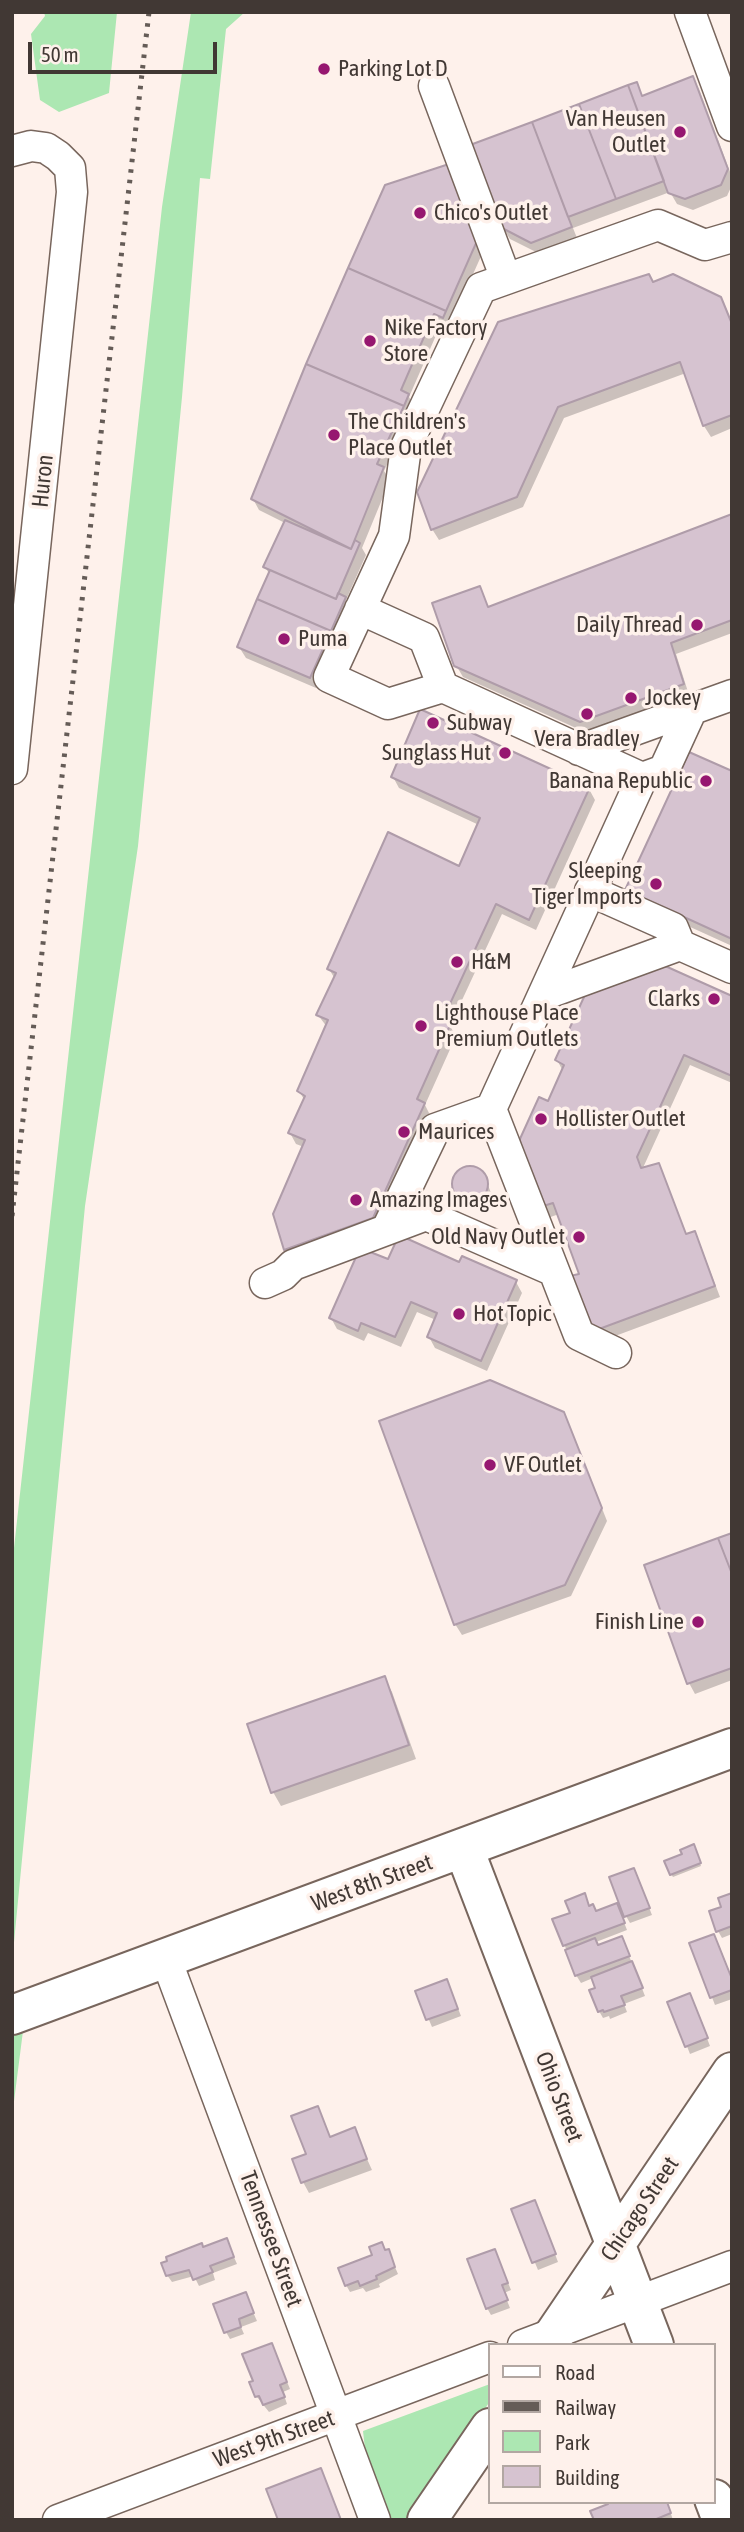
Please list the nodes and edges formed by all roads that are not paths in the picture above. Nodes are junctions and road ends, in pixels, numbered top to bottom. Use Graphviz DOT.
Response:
graph roads {
  1 [pos="690,12"];
  2 [pos="434,86"];
  3 [pos="732,126"];
  4 [pos="12,151"];
  5 [pos="732,237"];
  6 [pos="506,279"];
  7 [pos="360,609"];
  8 [pos="443,687"];
  9 [pos="732,695"];
  10 [pos="692,709"];
  11 [pos="579,750"];
  12 [pos="12,769"];
  13 [pos="642,778"];
  14 [pos="590,891"];
  15 [pos="680,944"];
  16 [pos="732,968"];
  17 [pos="543,995"];
  18 [pos="491,1109"];
  19 [pos="387,1229"];
  20 [pos="554,1272"];
  21 [pos="265,1283"];
  22 [pos="617,1353"];
  23 [pos="732,1748"];
  24 [pos="464,1849"];
  25 [pos="166,1959"];
  26 [pos="12,2015"];
  27 [pos="732,2072"];
  28 [pos="615,2245"];
  29 [pos="732,2266"];
  30 [pos="637,2300"];
  31 [pos="542,2341"];
  32 [pos="653,2343"];
  33 [pos="489,2357"];
  34 [pos="337,2415"];
  35 [pos="489,2429"];
  36 [pos="58,2520"];
  37 [pos="375,2520"];
  38 [pos="427,2520"];
  1 -- 3 [label="street"];
  2 -- 6 [label="street"];
  4 -- 12 [label="street, Huron"];
  5 -- 6 [label="street"];
  6 -- 7 [label="street"];
  7 -- 8 [label="street"];
  7 -- 8 [label="street"];
  8 -- 11 [label="street"];
  9 -- 10 [label="street"];
  10 -- 11 [label="street"];
  10 -- 13 [label="street"];
  11 -- 13 [label="street"];
  13 -- 14 [label="street"];
  14 -- 15 [label="street"];
  14 -- 17 [label="street"];
  15 -- 16 [label="street"];
  15 -- 17 [label="street"];
  17 -- 18 [label="street"];
  18 -- 19 [label="street"];
  18 -- 20 [label="street"];
  19 -- 20 [label="street"];
  19 -- 21 [label="street"];
  20 -- 22 [label="street"];
  23 -- 24 [label="street, West 8th Street"];
  24 -- 25 [label="street, West 8th Street"];
  24 -- 28 [label="street, Ohio Street"];
  25 -- 26 [label="street, West 8th Street"];
  25 -- 34 [label="street, Tennessee Street"];
  27 -- 28 [label="street, Chicago Street"];
  28 -- 30 [label="street, Ohio Street"];
  28 -- 31 [label="street, Chicago Street"];
  29 -- 30 [label="street"];
  30 -- 31 [label="street"];
  30 -- 32 [label="street, Ohio Street"];
  33 -- 34 [label="street, West 9th Street"];
  34 -- 36 [label="street, West 9th Street"];
  34 -- 37 [label="street, Tennessee Street"];
  35 -- 38 [label="street"];
}
